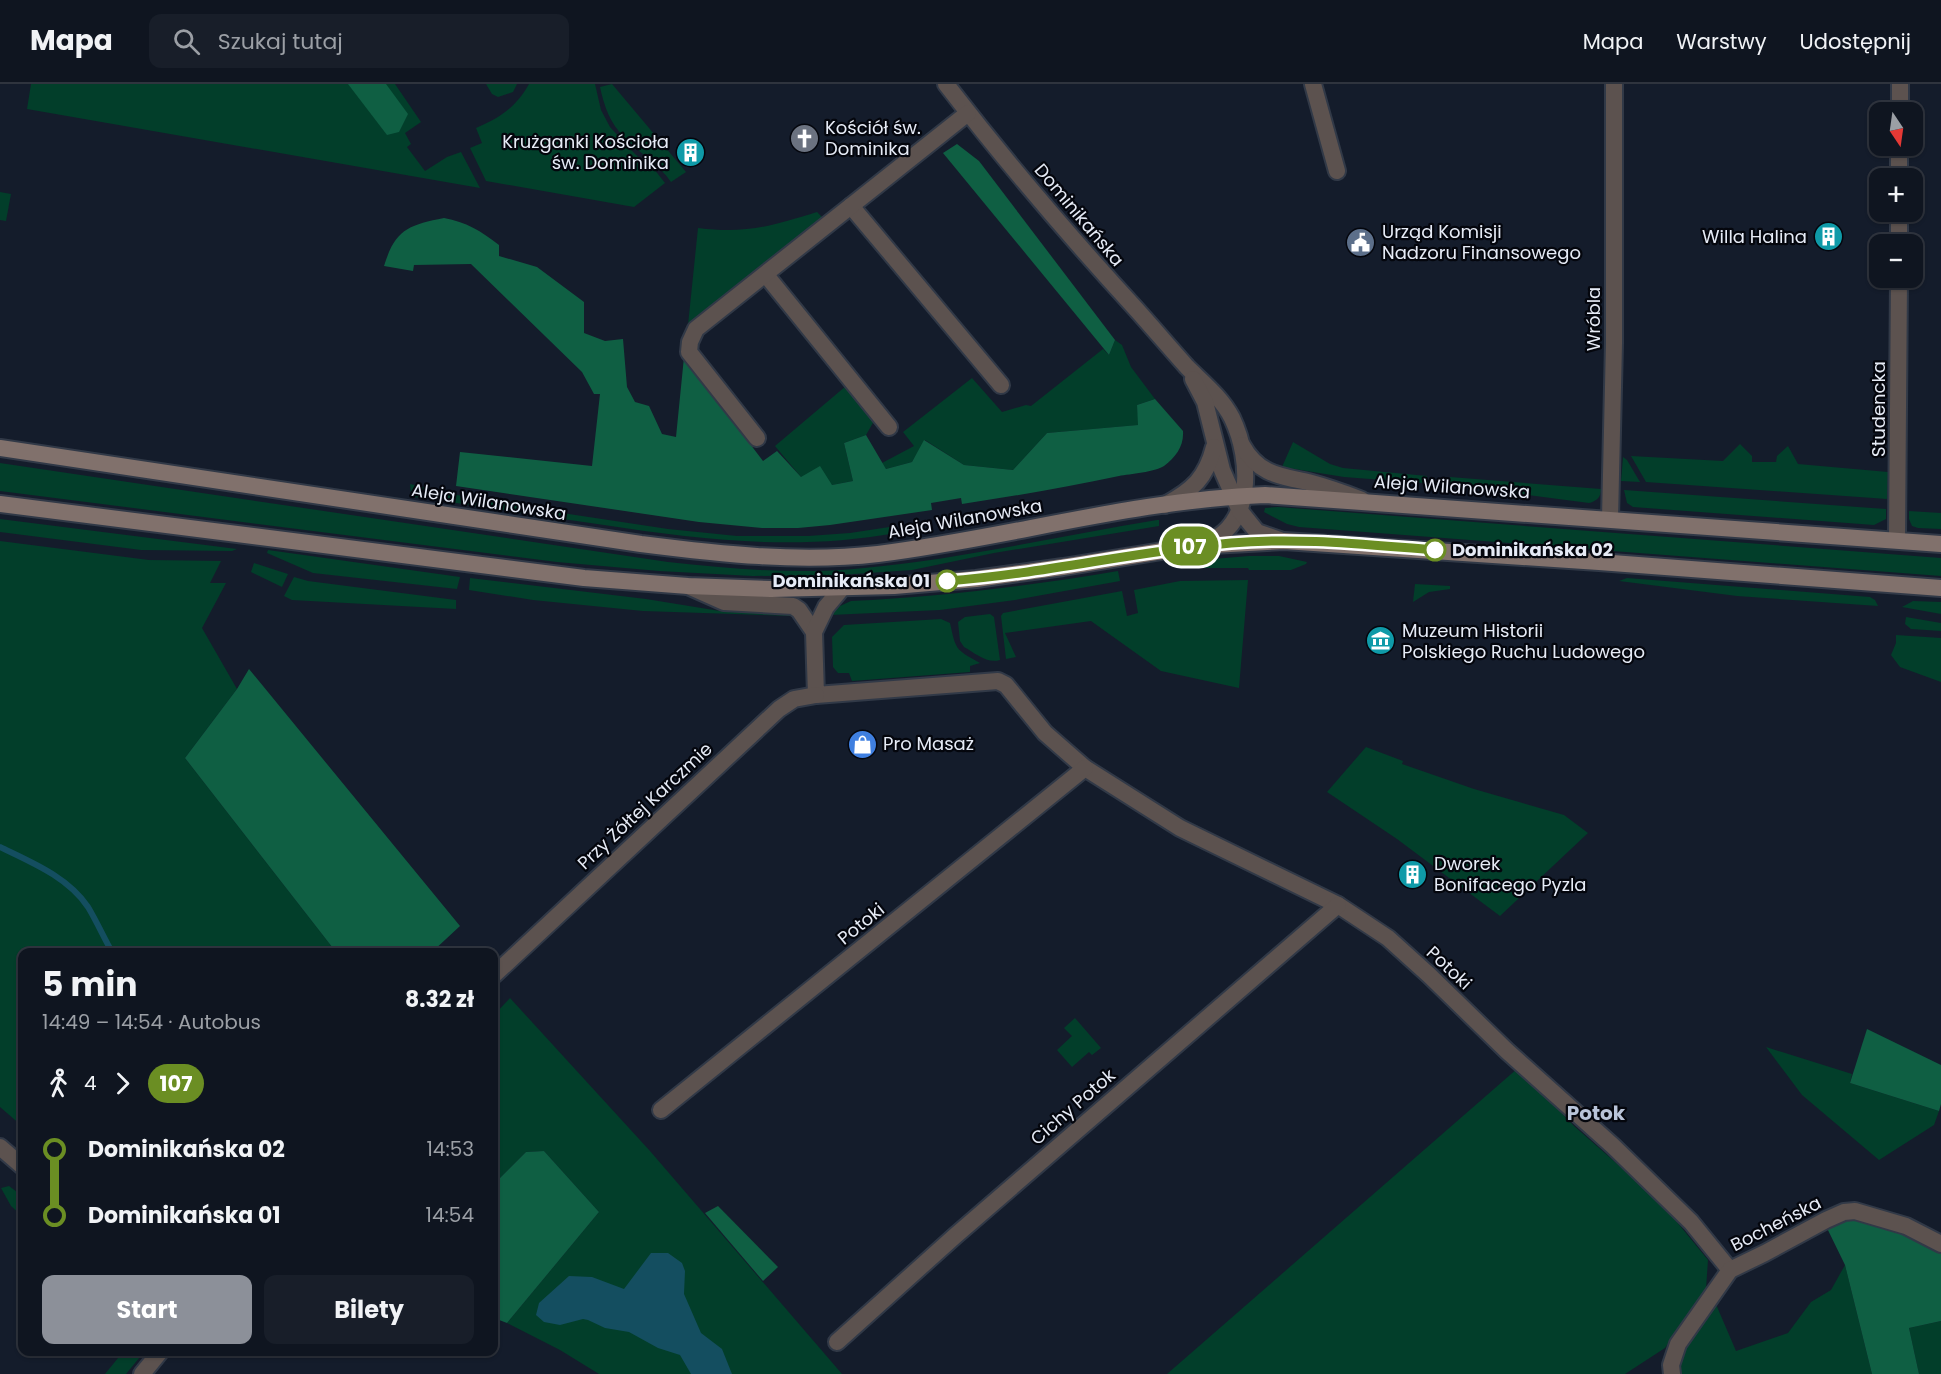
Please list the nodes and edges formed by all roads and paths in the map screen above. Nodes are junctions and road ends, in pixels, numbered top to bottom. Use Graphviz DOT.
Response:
graph roads {
  1 [pos="946,84"];
  2 [pos="1313,84"];
  3 [pos="1614,84"];
  4 [pos="1900,84"];
  5 [pos="1900,102"];
  6 [pos="969,113"];
  7 [pos="1337,171"];
  8 [pos="851,206"];
  9 [pos="766,275"];
  10 [pos="1899,288"];
  11 [pos="1188,367"];
  12 [pos="1001,385"];
  13 [pos="889,427"];
  14 [pos="757,438"];
  15 [pos="1240,442"];
  16 [pos="1214,446"];
  17 [pos="0,448"];
  18 [pos="1364,500"];
  19 [pos="1239,501"];
  20 [pos="0,504"];
  21 [pos="1164,505"];
  22 [pos="1610,519"];
  23 [pos="1897,540"];
  24 [pos="1284,541"];
  25 [pos="1941,544"];
  26 [pos="1193,546"];
  27 [pos="688,586"];
  28 [pos="842,588"];
  29 [pos="1941,588"];
  30 [pos="814,632"];
  31 [pos="816,695"];
  32 [pos="1085,768"];
  33 [pos="1338,905"];
  34 [pos="498,971"];
  35 [pos="660,1110"];
  36 [pos="0,1148"];
  37 [pos="18,1163"];
  38 [pos="1941,1244"];
  39 [pos="1730,1270"];
  40 [pos="837,1342"];
  41 [pos="157,1356"];
  42 [pos="142,1374"];
  43 [pos="1672,1374"];
  1 -- 6 [label="street, Dominikańska"];
  2 -- 7 [label="street"];
  3 -- 22 [label="street, Wróbla"];
  4 -- 5 [label="street"];
  6 -- 8 [label="street"];
  6 -- 11 [label="street, Dominikańska"];
  8 -- 9 [label="street"];
  8 -- 12 [label="street"];
  9 -- 13 [label="street"];
  9 -- 14 [label="street"];
  10 -- 23 [label="street, Studencka"];
  11 -- 15 [label="street, Dominikańska"];
  11 -- 16 [label="street, Dominikańska"];
  15 -- 18 [label="street, Dominikańska"];
  15 -- 19 [label="street, Dominikańska"];
  16 -- 19 [label="street, Dominikańska"];
  16 -- 21 [label="street, Dominikańska"];
  17 -- 21 [label="main road, Aleja Wilanowska"];
  18 -- 19 [label="main road, Aleja Wilanowska"];
  18 -- 22 [label="main road, Aleja Wilanowska"];
  19 -- 21 [label="main road, Aleja Wilanowska"];
  19 -- 24 [label="street, Dominikańska"];
  19 -- 26 [label="street"];
  20 -- 27 [label="main road"];
  22 -- 23 [label="main road, Aleja Wilanowska"];
  23 -- 25 [label="main road, Aleja Wilanowska"];
  24 -- 26 [label="main road"];
  24 -- 29 [label="main road"];
  26 -- 28 [label="main road"];
  27 -- 28 [label="main road"];
  27 -- 30 [label="street"];
  28 -- 30 [label="street"];
  30 -- 31 [label="street"];
  31 -- 32 [label="street, Potoki"];
  31 -- 34 [label="street, Przy Żółtej Karczmie"];
  32 -- 33 [label="street, Potoki"];
  32 -- 35 [label="street, Potoki"];
  33 -- 39 [label="street, Potoki"];
  33 -- 40 [label="street, Cichy Potok"];
  36 -- 37 [label="street"];
  38 -- 39 [label="street, Bocheńska"];
  39 -- 43 [label="street"];
  41 -- 42 [label="street"];
}
